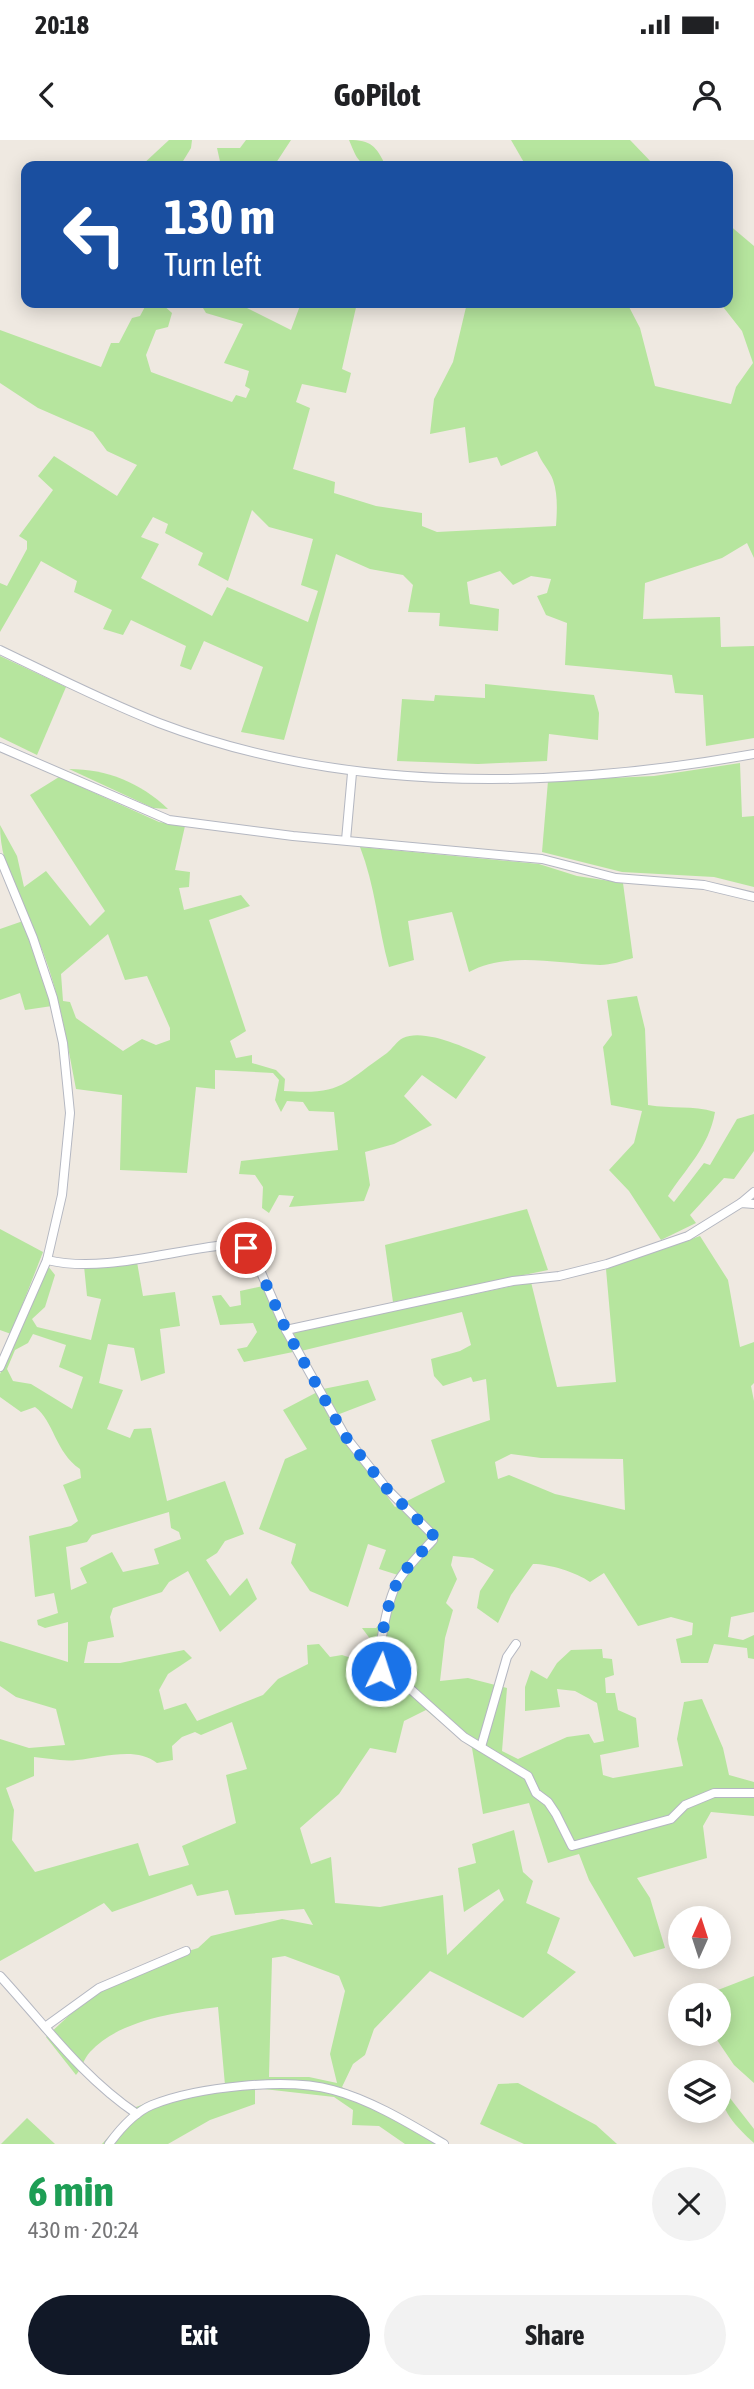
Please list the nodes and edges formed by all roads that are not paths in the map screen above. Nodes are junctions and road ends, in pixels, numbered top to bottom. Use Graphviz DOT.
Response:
graph roads {
  1 [pos="0,650"];
  2 [pos="0,747"];
  3 [pos="754,754"];
  4 [pos="352,772"];
  5 [pos="346,840"];
  6 [pos="0,858"];
  7 [pos="754,897"];
  8 [pos="754,1192"];
  9 [pos="741,1203"];
  10 [pos="754,1204"];
  11 [pos="47,1260"];
  12 [pos="286,1330"];
  13 [pos="0,1367"];
  14 [pos="516,1644"];
  15 [pos="481,1747"];
  16 [pos="754,1793"];
  17 [pos="186,1951"];
  18 [pos="0,1976"];
  19 [pos="44,2027"];
  20 [pos="136,2114"];
  21 [pos="109,2144"];
  22 [pos="444,2144"];
  1 -- 4 [label="street"];
  2 -- 5 [label="street"];
  3 -- 4 [label="street"];
  4 -- 5 [label="street"];
  5 -- 7 [label="street"];
  6 -- 11 [label="street"];
  8 -- 9 [label="street"];
  9 -- 10 [label="street"];
  9 -- 12 [label="street"];
  11 -- 12 [label="street"];
  11 -- 13 [label="street"];
  12 -- 15 [label="street"];
  14 -- 15 [label="street"];
  15 -- 16 [label="street"];
  17 -- 19 [label="street"];
  18 -- 19 [label="street"];
  19 -- 20 [label="street"];
  20 -- 21 [label="street"];
  20 -- 22 [label="street"];
}
